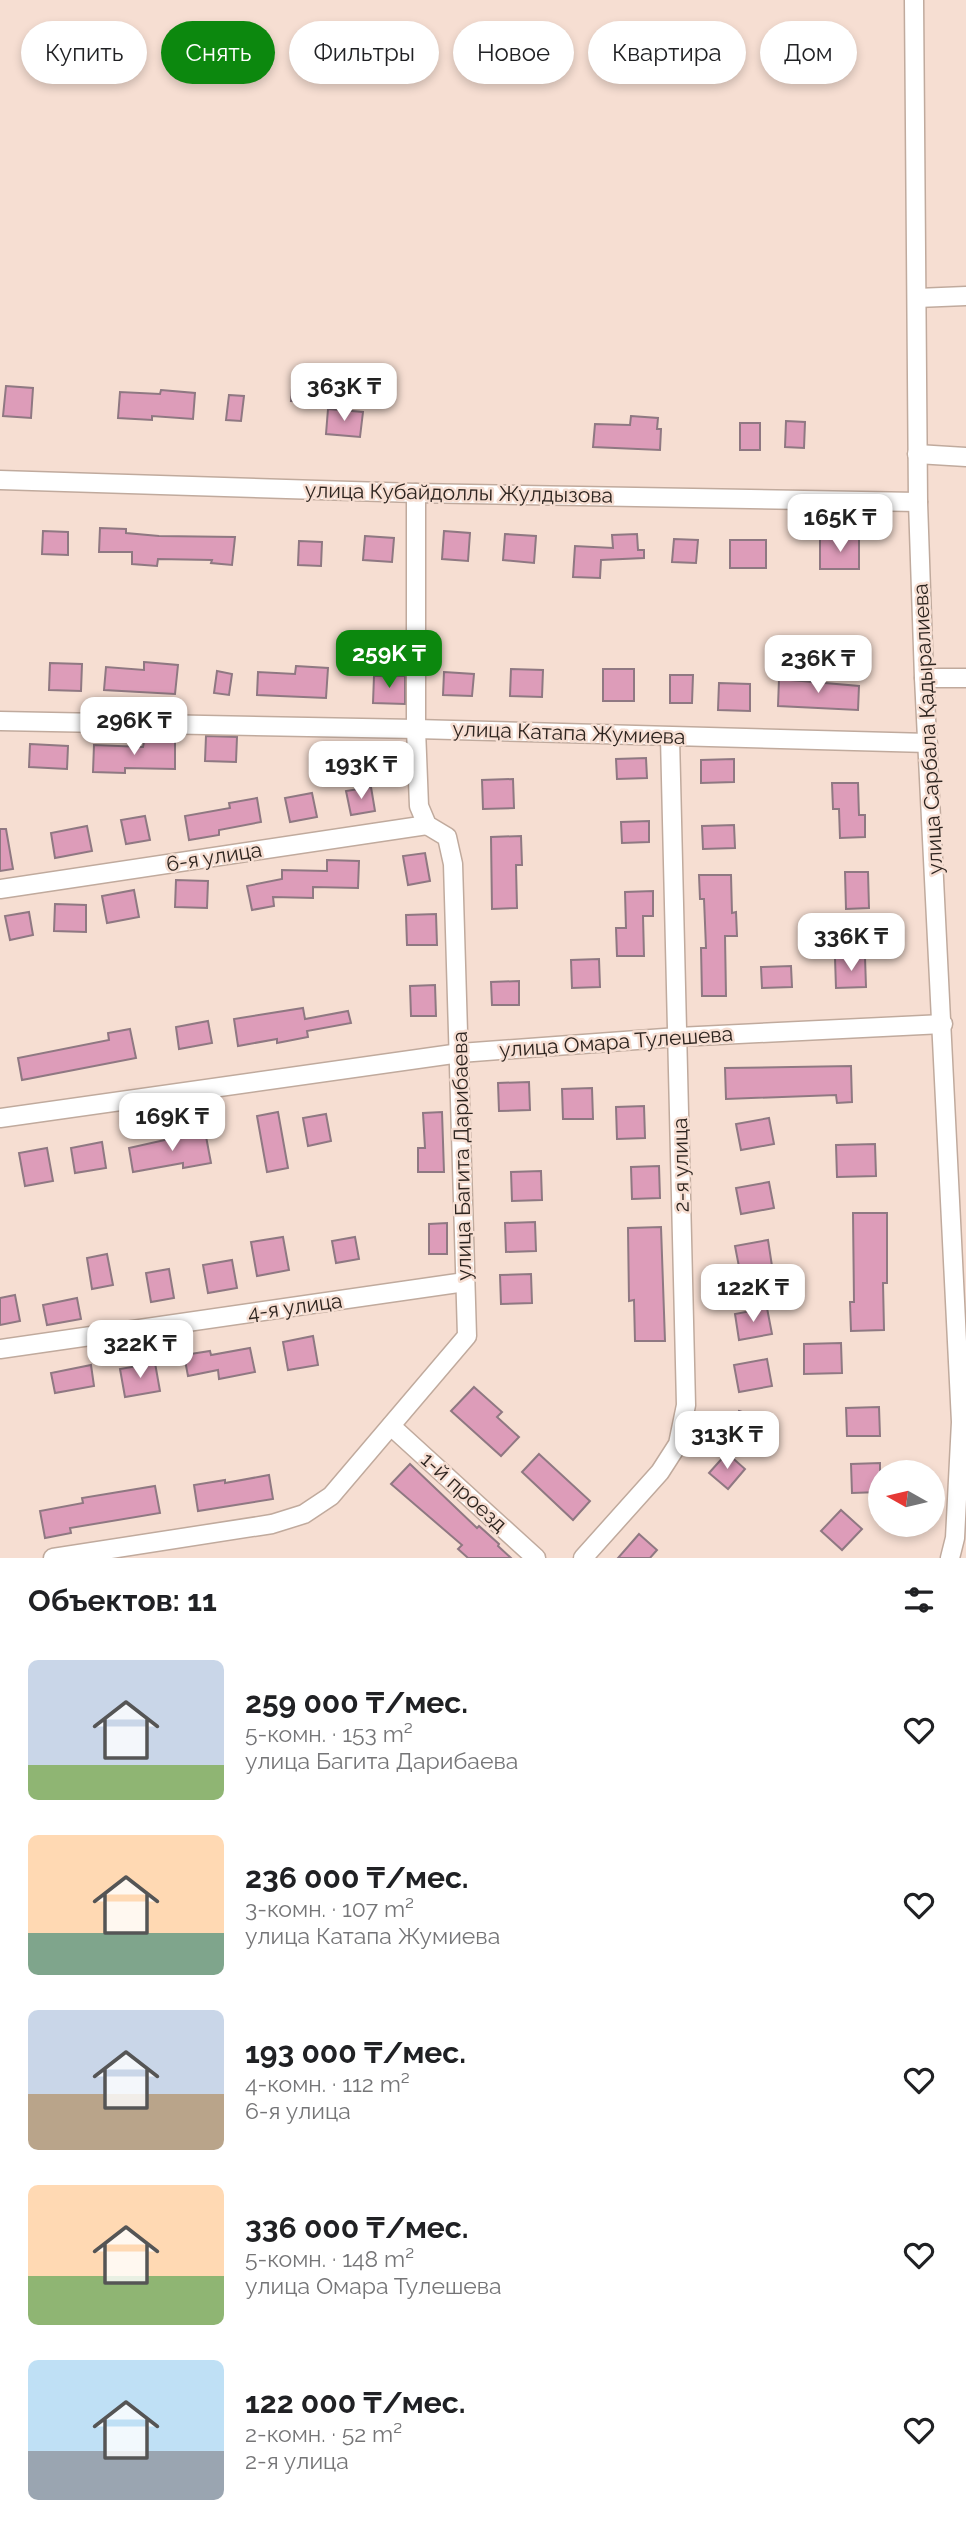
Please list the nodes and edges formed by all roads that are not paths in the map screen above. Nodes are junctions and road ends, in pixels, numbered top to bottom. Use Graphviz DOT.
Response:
graph roads {
  1 [pos="914,0"];
  2 [pos="966,296"];
  3 [pos="917,298"];
  4 [pos="918,454"];
  5 [pos="966,457"];
  6 [pos="0,480"];
  7 [pos="416,493"];
  8 [pos="918,502"];
  9 [pos="924,678"];
  10 [pos="966,678"];
  11 [pos="0,721"];
  12 [pos="416,729"];
  13 [pos="670,737"];
  14 [pos="928,743"];
  15 [pos="428,825"];
  16 [pos="0,889"];
  17 [pos="943,1024"];
  18 [pos="678,1037"];
  19 [pos="460,1053"];
  20 [pos="0,1118"];
  21 [pos="465,1282"];
  22 [pos="0,1349"];
  23 [pos="391,1426"];
  24 [pos="53,1558"];
  25 [pos="536,1558"];
  26 [pos="583,1558"];
  27 [pos="950,1558"];
  1 -- 3 [label="street, улица Сарбала Қадыралиева"];
  2 -- 3 [label="street"];
  3 -- 4 [label="street, улица Сарбала Қадыралиева"];
  4 -- 5 [label="street"];
  4 -- 8 [label="street, улица Сарбала Қадыралиева"];
  6 -- 7 [label="street, улица Кубайдоллы Жулдызова"];
  7 -- 8 [label="street, улица Кубайдоллы Жулдызова"];
  7 -- 12 [label="street, улица Багита Дарибаева"];
  8 -- 9 [label="street, улица Сарбала Қадыралиева"];
  9 -- 10 [label="street"];
  9 -- 14 [label="street, улица Сарбала Қадыралиева"];
  11 -- 12 [label="street, улица Катапа Жумиева"];
  12 -- 13 [label="street, улица Катапа Жумиева"];
  12 -- 15 [label="street, улица Багита Дарибаева"];
  13 -- 14 [label="street, улица Катапа Жумиева"];
  13 -- 18 [label="street, 2-я улица"];
  14 -- 17 [label="street, улица Сарбала Қадыралиева"];
  15 -- 16 [label="street, 6-я улица"];
  15 -- 19 [label="street, улица Багита Дарибаева"];
  17 -- 18 [label="street, улица Омара Тулешева"];
  17 -- 27 [label="street, улица Сарбала Қадыралиева"];
  18 -- 19 [label="street, улица Омара Тулешева"];
  18 -- 26 [label="street, 2-я улица"];
  19 -- 20 [label="street, улица Омара Тулешева"];
  19 -- 21 [label="street, улица Багита Дарибаева"];
  21 -- 22 [label="street, 4-я улица"];
  21 -- 23 [label="street, улица Багита Дарибаева"];
  23 -- 24 [label="street, улица Багита Дарибаева"];
  23 -- 25 [label="street, 1-й проезд"];
}
